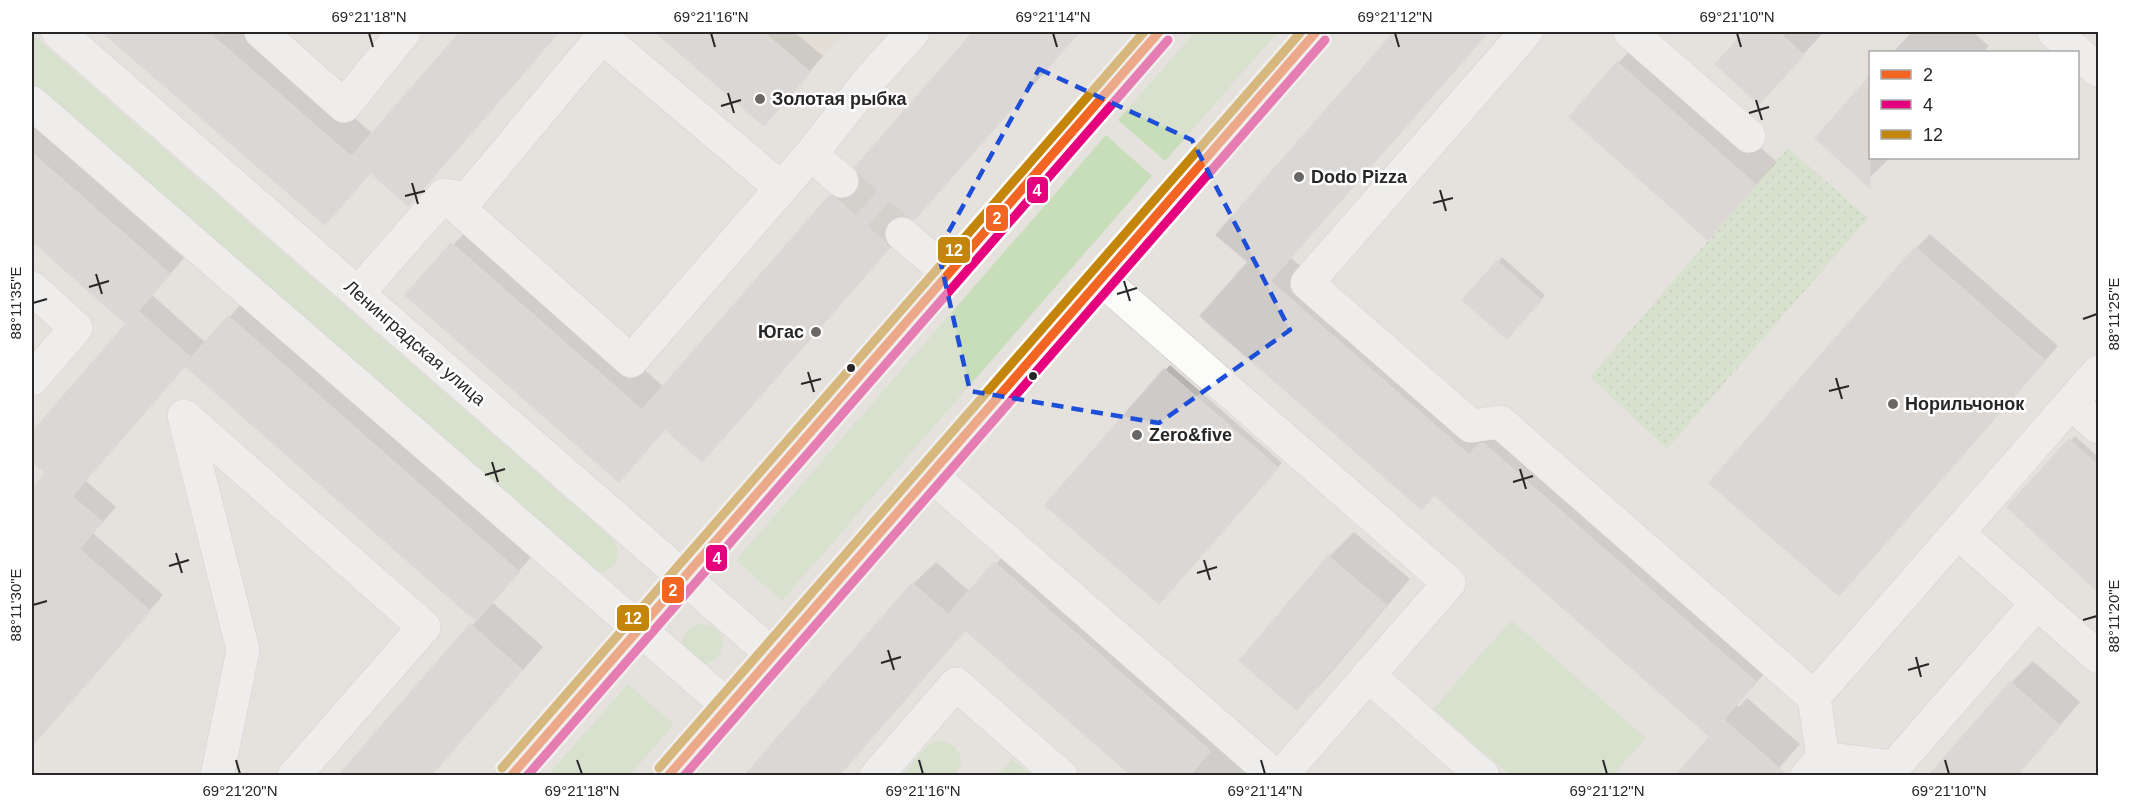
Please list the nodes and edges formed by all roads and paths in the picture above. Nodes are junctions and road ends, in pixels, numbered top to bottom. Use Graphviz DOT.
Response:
graph roads {
  1 [pos="58,32"];
  2 [pos="261,32"];
  3 [pos="404,32"];
  4 [pos="913,32"];
  5 [pos="1159,32"];
  6 [pos="1316,32"];
  7 [pos="1526,32"];
  8 [pos="1630,32"];
  9 [pos="2054,32"];
  10 [pos="2076,51"];
  11 [pos="2079,54"];
  12 [pos="2098,70"];
  13 [pos="32,103"];
  14 [pos="1749,136"];
  15 [pos="811,154"];
  16 [pos="842,181"];
  17 [pos="781,188"];
  18 [pos="444,195"];
  19 [pos="902,234"];
  20 [pos="948,273"];
  21 [pos="1101,279"];
  22 [pos="32,288"];
  23 [pos="358,293"];
  24 [pos="2098,372"];
  25 [pos="32,379"];
  26 [pos="2071,403"];
  27 [pos="2098,427"];
  28 [pos="930,474"];
  29 [pos="1958,533"];
  30 [pos="683,577"];
  31 [pos="2037,603"];
  32 [pos="639,629"];
  33 [pos="773,655"];
  34 [pos="2098,657"];
  35 [pos="1368,675"];
  36 [pos="1814,697"];
  37 [pos="728,706"];
  38 [pos="1815,767"];
  39 [pos="217,776"];
  40 [pos="294,776"];
  41 [pos="511,776"];
  42 [pos="668,776"];
  43 [pos="876,776"];
  44 [pos="1061,776"];
  45 [pos="1275,776"];
  46 [pos="1281,776"];
  47 [pos="1483,776"];
  1 -- 23 [label="street, Ленинградская улица"];
  2 -- 3 [label="street"];
  4 -- 15 [label="street"];
  5 -- 20 [label="main road"];
  6 -- 21 [label="main road"];
  7 -- 36 [label="street"];
  8 -- 14 [label="street"];
  9 -- 10 [label="street"];
  11 -- 12 [label="street"];
  13 -- 32 [label="street"];
  15 -- 16 [label="street"];
  15 -- 17 [label="street"];
  17 -- 18 [label="street"];
  17 -- 18 [label="street"];
  18 -- 23 [label="street"];
  19 -- 20 [label="street"];
  20 -- 30 [label="main road"];
  21 -- 28 [label="main road"];
  21 -- 35 [label="street"];
  22 -- 25 [label="street"];
  23 -- 30 [label="street, Ленинградская улица"];
  24 -- 26 [label="street"];
  26 -- 27 [label="street"];
  26 -- 29 [label="street"];
  28 -- 33 [label="main road"];
  28 -- 45 [label="street"];
  29 -- 31 [label="street"];
  29 -- 36 [label="street"];
  30 -- 32 [label="main road"];
  30 -- 33 [label="street, Ленинградская улица"];
  31 -- 34 [label="street"];
  31 -- 38 [label="street"];
  32 -- 37 [label="street"];
  32 -- 41 [label="main road"];
  33 -- 37 [label="main road"];
  35 -- 46 [label="street"];
  35 -- 47 [label="street"];
  36 -- 38 [label="street"];
  37 -- 42 [label="main road"];
  39 -- 40 [label="street"];
  43 -- 44 [label="street"];
}
